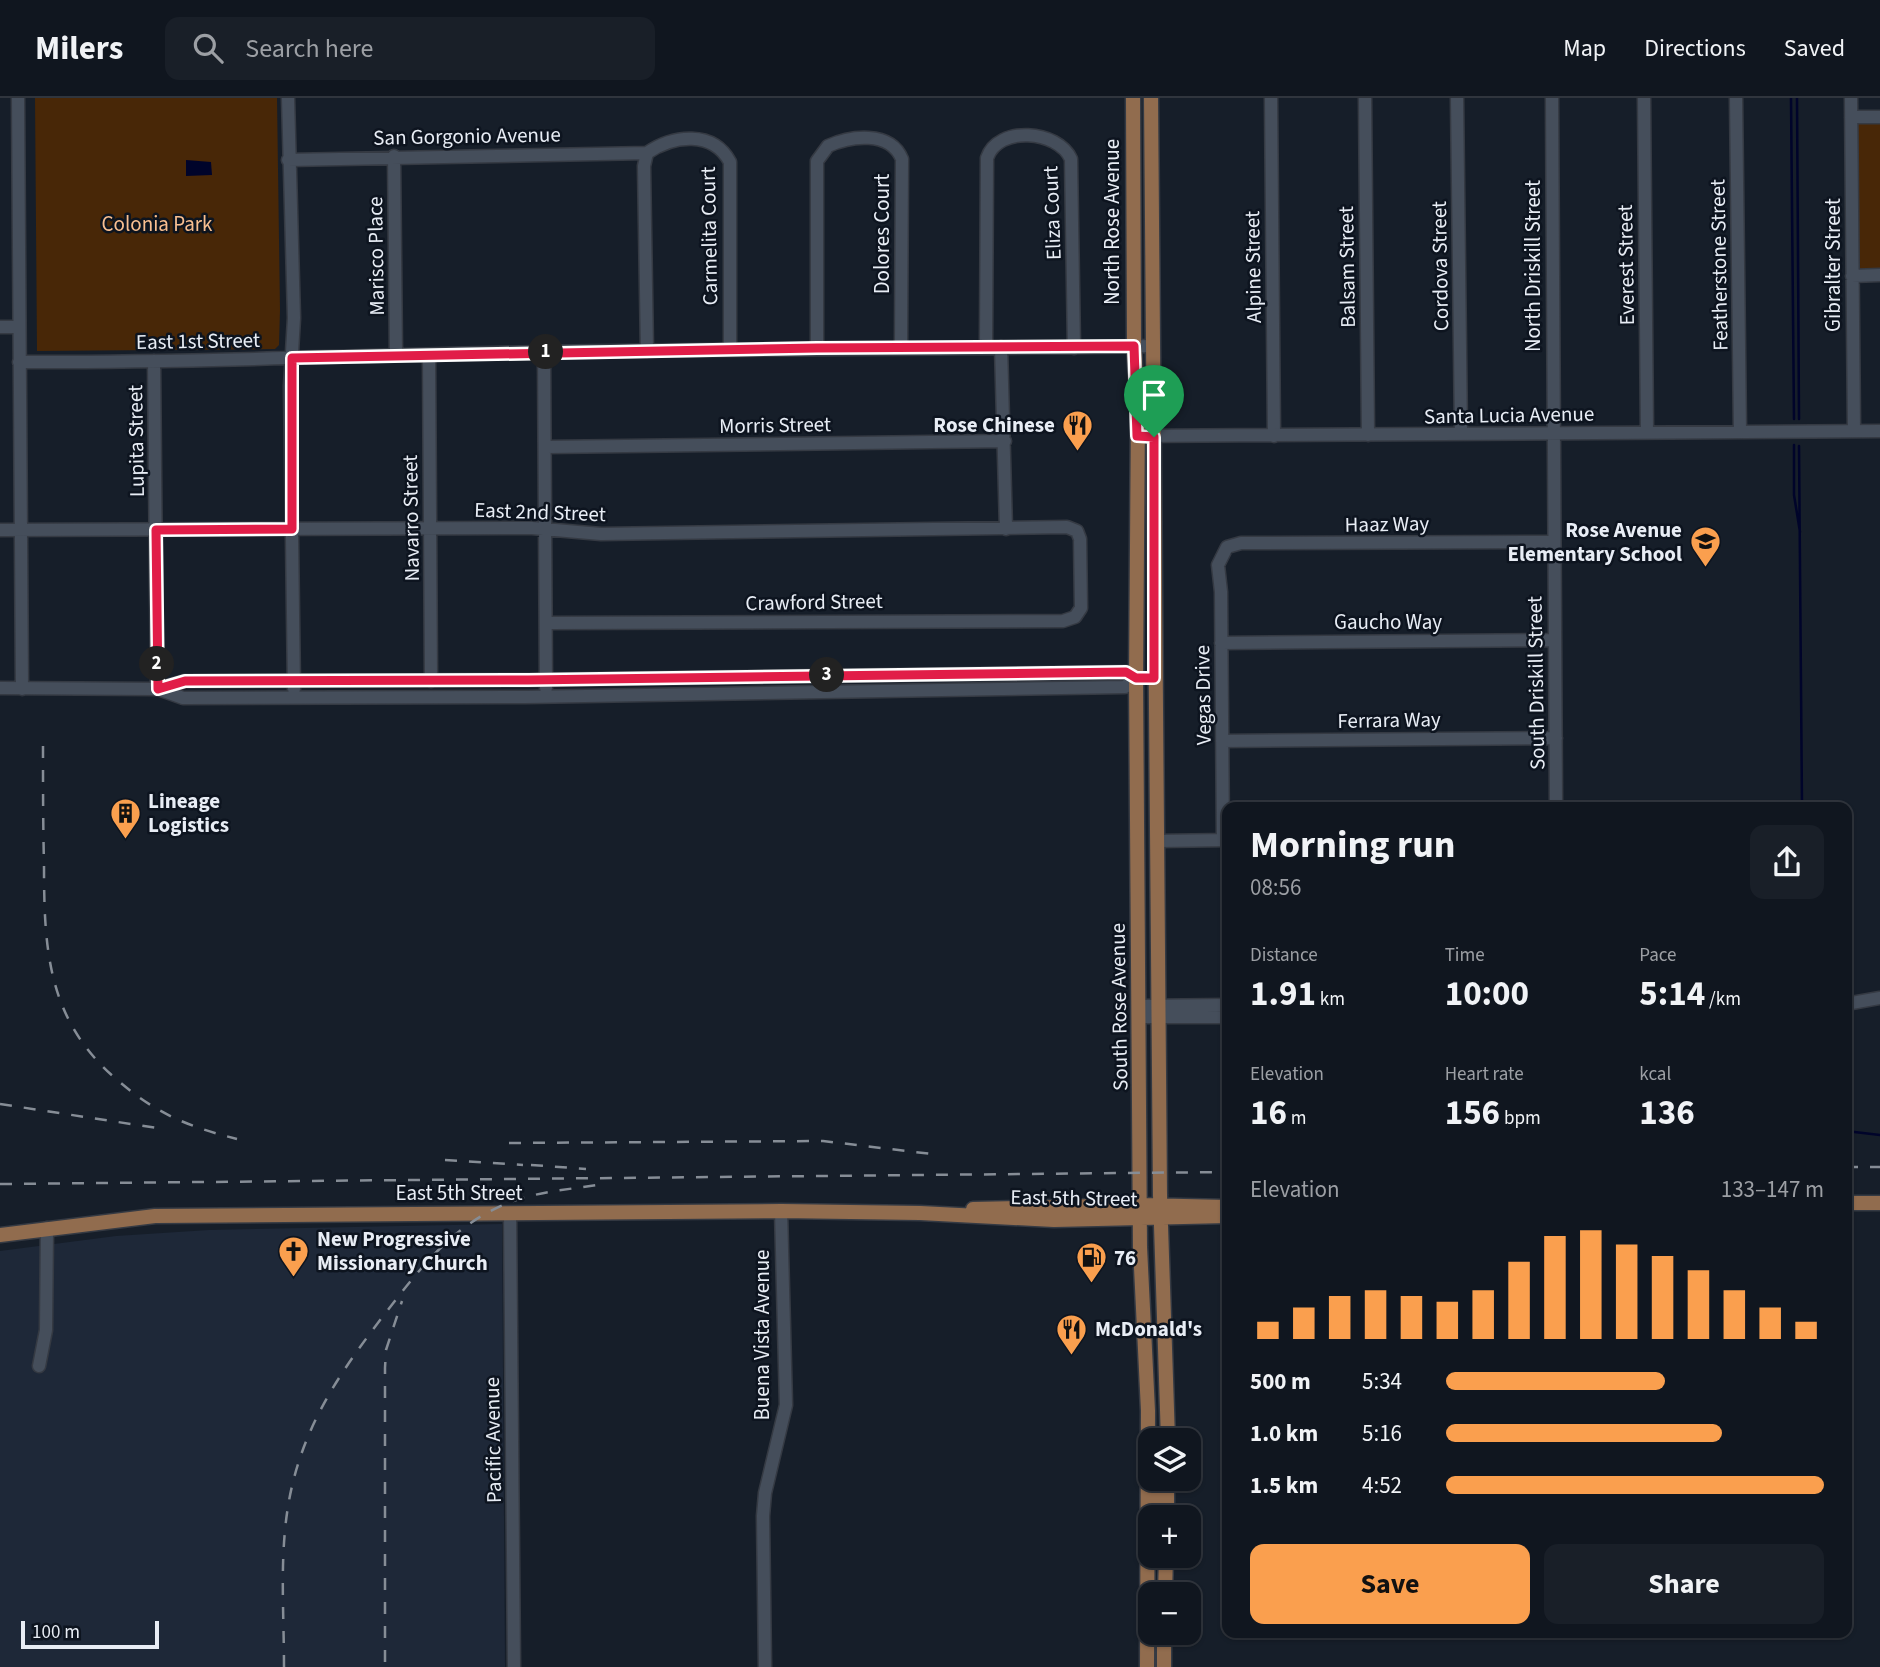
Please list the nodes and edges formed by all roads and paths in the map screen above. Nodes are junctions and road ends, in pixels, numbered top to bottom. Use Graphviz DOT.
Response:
graph roads {
  1 [pos="18,98"];
  2 [pos="288,98"];
  3 [pos="1133,98"];
  4 [pos="1151,98"];
  5 [pos="1271,98"];
  6 [pos="1365,98"];
  7 [pos="1457,98"];
  8 [pos="1552,98"];
  9 [pos="1644,98"];
  10 [pos="1736,98"];
  11 [pos="1851,98"];
  12 [pos="1851,117"];
  13 [pos="1880,117"];
  14 [pos="647,153"];
  15 [pos="394,156"];
  16 [pos="288,160"];
  17 [pos="1880,275"];
  18 [pos="1852,276"];
  19 [pos="0,327"];
  20 [pos="19,327"];
  21 [pos="1134,346"];
  22 [pos="1153,346"];
  23 [pos="986,347"];
  24 [pos="1001,347"];
  25 [pos="817,348"];
  26 [pos="901,348"];
  27 [pos="1074,348"];
  28 [pos="730,349"];
  29 [pos="647,351"];
  30 [pos="544,352"];
  31 [pos="396,355"];
  32 [pos="429,355"];
  33 [pos="292,358"];
  34 [pos="154,361"];
  35 [pos="19,362"];
  36 [pos="1854,431"];
  37 [pos="1880,431"];
  38 [pos="1647,432"];
  39 [pos="1740,432"];
  40 [pos="1553,433"];
  41 [pos="1461,434"];
  42 [pos="1368,435"];
  43 [pos="1137,436"];
  44 [pos="1274,436"];
  45 [pos="1154,437"];
  46 [pos="1005,441"];
  47 [pos="546,447"];
  48 [pos="1137,471"];
  49 [pos="430,528"];
  50 [pos="292,529"];
  51 [pos="1006,529"];
  52 [pos="0,530"];
  53 [pos="20,530"];
  54 [pos="156,530"];
  55 [pos="547,530"];
  56 [pos="1554,542"];
  57 [pos="1223,551"];
  58 [pos="1153,554"];
  59 [pos="1078,615"];
  60 [pos="548,623"];
  61 [pos="1555,640"];
  62 [pos="1221,643"];
  63 [pos="1136,678"];
  64 [pos="1154,678"];
  65 [pos="546,680"];
  66 [pos="294,681"];
  67 [pos="389,681"];
  68 [pos="431,681"];
  69 [pos="0,688"];
  70 [pos="22,689"];
  71 [pos="158,689"];
  72 [pos="546,696"];
  73 [pos="294,698"];
  74 [pos="389,698"];
  75 [pos="1556,738"];
  76 [pos="1222,741"];
  77 [pos="1224,802"];
  78 [pos="1556,802"];
  79 [pos="1222,840"];
  80 [pos="1158,841"];
  81 [pos="1880,998"];
  82 [pos="1852,1002"];
  83 [pos="1222,1005"];
  84 [pos="1140,1011"];
  85 [pos="1159,1011"];
  86 [pos="1222,1017"];
  87 [pos="1852,1203"];
  88 [pos="1880,1203"];
  89 [pos="1222,1207"];
  90 [pos="781,1211"];
  91 [pos="1141,1212"];
  92 [pos="1161,1212"];
  93 [pos="509,1213"];
  94 [pos="1222,1216"];
  95 [pos="47,1228"];
  96 [pos="0,1235"];
  97 [pos="39,1366"];
  98 [pos="1148,1422"];
  99 [pos="1153,1428"];
  100 [pos="1168,1428"];
  101 [pos="1164,1645"];
  102 [pos="514,1667"];
  103 [pos="765,1667"];
  104 [pos="1147,1667"];
  105 [pos="1164,1667"];
  1 -- 20 [label="street"];
  2 -- 16 [label="street"];
  3 -- 21 [label="main road, North Rose Avenue"];
  4 -- 22 [label="main road, North Rose Avenue"];
  5 -- 44 [label="street, Alpine Street"];
  6 -- 42 [label="street, Balsam Street"];
  7 -- 41 [label="street, Cordova Street"];
  8 -- 40 [label="street, North Driskill Street"];
  9 -- 38 [label="street, Everest Street"];
  10 -- 39 [label="street, Featherstone Street"];
  11 -- 12 [label="street, Gibralter Street"];
  12 -- 13 [label="street"];
  12 -- 18 [label="street, Gibralter Street"];
  14 -- 15 [label="street, San Gorgonio Avenue"];
  14 -- 28 [label="street, Carmelita Court"];
  14 -- 29 [label="street"];
  15 -- 16 [label="street, San Gorgonio Avenue"];
  15 -- 31 [label="street, Marisco Place"];
  16 -- 33 [label="street"];
  17 -- 18 [label="street"];
  18 -- 36 [label="street, Gibralter Street"];
  19 -- 20 [label="street"];
  20 -- 35 [label="street"];
  21 -- 22 [label="street, East 1st Street"];
  21 -- 27 [label="street, East 1st Street"];
  21 -- 43 [label="main road, South Rose Avenue"];
  22 -- 45 [label="main road, South Rose Avenue"];
  23 -- 24 [label="street, East 1st Street"];
  23 -- 26 [label="street, East 1st Street"];
  23 -- 27 [label="street, Eliza Court"];
  24 -- 27 [label="street, East 1st Street"];
  24 -- 46 [label="street"];
  25 -- 26 [label="street, East 1st Street"];
  25 -- 26 [label="street, Dolores Court"];
  25 -- 28 [label="street, East 1st Street"];
  28 -- 29 [label="street, East 1st Street"];
  29 -- 30 [label="street, East 1st Street"];
  30 -- 32 [label="street, East 1st Street"];
  30 -- 47 [label="street"];
  31 -- 32 [label="street, East 1st Street"];
  31 -- 33 [label="street, East 1st Street"];
  32 -- 49 [label="street, Navarro Street"];
  33 -- 34 [label="street, East 1st Street"];
  33 -- 50 [label="street"];
  34 -- 35 [label="street, East 1st Street"];
  34 -- 54 [label="street, Lupita Street"];
  35 -- 53 [label="street"];
  36 -- 37 [label="street, Santa Lucia Avenue"];
  36 -- 39 [label="street, Santa Lucia Avenue"];
  38 -- 39 [label="street, Santa Lucia Avenue"];
  38 -- 40 [label="street, Santa Lucia Avenue"];
  40 -- 41 [label="street, Santa Lucia Avenue"];
  40 -- 56 [label="street, South Driskill Street"];
  41 -- 42 [label="street, Santa Lucia Avenue"];
  42 -- 44 [label="street, Santa Lucia Avenue"];
  43 -- 45 [label="street, Santa Lucia Avenue"];
  43 -- 48 [label="main road, South Rose Avenue"];
  44 -- 45 [label="street, Santa Lucia Avenue"];
  45 -- 58 [label="main road, South Rose Avenue"];
  46 -- 47 [label="street, Morris Street"];
  46 -- 51 [label="street"];
  47 -- 55 [label="street"];
  48 -- 58 [label="main road"];
  48 -- 63 [label="main road, South Rose Avenue"];
  49 -- 50 [label="street, East 2nd Street"];
  49 -- 55 [label="street, East 2nd Street"];
  49 -- 68 [label="street, Navarro Street"];
  50 -- 54 [label="street, East 2nd Street"];
  50 -- 66 [label="street"];
  51 -- 55 [label="street, East 2nd Street"];
  51 -- 59 [label="street, East 2nd Street"];
  52 -- 53 [label="street, East 2nd Street"];
  53 -- 54 [label="street, East 2nd Street"];
  53 -- 70 [label="street"];
  54 -- 71 [label="street, Lupita Street"];
  55 -- 60 [label="street"];
  56 -- 57 [label="street, Haaz Way"];
  56 -- 61 [label="street, South Driskill Street"];
  57 -- 62 [label="street, Vegas Drive"];
  58 -- 64 [label="main road, South Rose Avenue"];
  59 -- 60 [label="street, Crawford Street"];
  60 -- 65 [label="street"];
  61 -- 62 [label="street, Gaucho Way"];
  61 -- 75 [label="street, South Driskill Street"];
  62 -- 76 [label="street, Vegas Drive"];
  63 -- 64 [label="street"];
  63 -- 65 [label="street"];
  63 -- 72 [label="street"];
  63 -- 84 [label="main road, South Rose Avenue"];
  64 -- 80 [label="main road, South Rose Avenue"];
  65 -- 68 [label="street"];
  65 -- 72 [label="street"];
  66 -- 67 [label="street"];
  66 -- 71 [label="street"];
  66 -- 73 [label="street"];
  67 -- 68 [label="street"];
  67 -- 74 [label="street"];
  69 -- 70 [label="street"];
  70 -- 71 [label="street"];
  71 -- 73 [label="street"];
  72 -- 74 [label="street"];
  73 -- 74 [label="street"];
  75 -- 76 [label="street, Ferrara Way"];
  75 -- 78 [label="street, South Driskill Street"];
  76 -- 77 [label="street, Vegas Drive"];
  79 -- 80 [label="street"];
  80 -- 85 [label="main road, South Rose Avenue"];
  81 -- 82 [label="street"];
  83 -- 85 [label="street"];
  84 -- 85 [label="street"];
  84 -- 91 [label="main road, South Rose Avenue"];
  85 -- 86 [label="street"];
  85 -- 92 [label="main road, South Rose Avenue"];
  87 -- 88 [label="main road"];
  89 -- 92 [label="main road, East 5th Street"];
  90 -- 91 [label="main road, East 5th Street"];
  90 -- 93 [label="main road, East 5th Street"];
  90 -- 103 [label="street, Buena Vista Avenue"];
  91 -- 92 [label="main road, East 5th Street"];
  91 -- 98 [label="main road, South Rose Avenue"];
  92 -- 94 [label="main road, East 5th Street"];
  92 -- 100 [label="main road, South Rose Avenue"];
  93 -- 95 [label="main road, East 5th Street"];
  93 -- 102 [label="street, Pacific Avenue"];
  95 -- 96 [label="main road, East 5th Street"];
  95 -- 97 [label="street"];
  98 -- 99 [label="main road"];
  98 -- 104 [label="main road, South Rose Avenue"];
  101 -- 105 [label="main road"];
}
